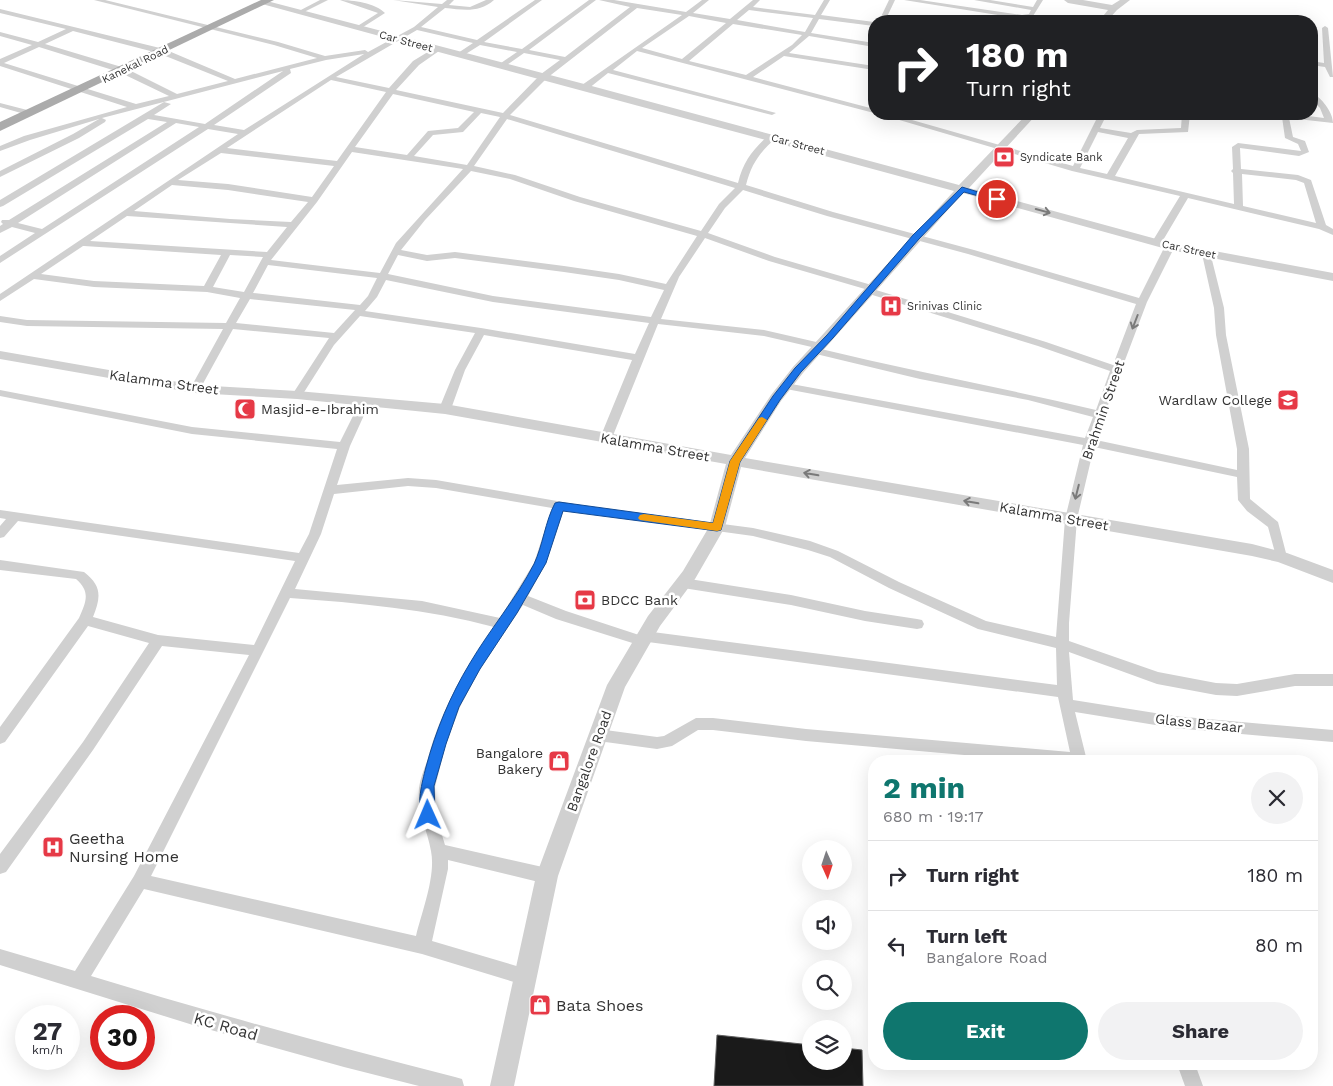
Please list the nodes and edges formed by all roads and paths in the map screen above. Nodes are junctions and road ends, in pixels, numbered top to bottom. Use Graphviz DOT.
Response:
graph roads {
  1 [pos="97,0"];
  2 [pos="325,0"];
  3 [pos="343,0"];
  4 [pos="396,0"];
  5 [pos="452,0"];
  6 [pos="491,0"];
  7 [pos="539,0"];
  8 [pos="593,0"];
  9 [pos="602,0"];
  10 [pos="706,0"];
  11 [pos="754,0"];
  12 [pos="827,0"];
  13 [pos="892,0"];
  14 [pos="907,0"];
  15 [pos="977,0"];
  16 [pos="1040,0"];
  17 [pos="1068,0"];
  18 [pos="1126,0"];
  19 [pos="267,1"];
  20 [pos="1090,2"];
  21 [pos="636,5"];
  22 [pos="442,7"];
  23 [pos="748,8"];
  24 [pos="1114,8"];
  25 [pos="1035,9"];
  26 [pos="0,11"];
  27 [pos="300,12"];
  28 [pos="688,14"];
  29 [pos="885,15"];
  30 [pos="1008,15"];
  31 [pos="1031,15"];
  32 [pos="1108,15"];
  33 [pos="816,17"];
  34 [pos="731,22"];
  35 [pos="868,23"];
  36 [pos="212,27"];
  37 [pos="358,28"];
  38 [pos="416,28"];
  39 [pos="1325,28"];
  40 [pos="72,29"];
  41 [pos="0,34"];
  42 [pos="806,34"];
  43 [pos="399,39"];
  44 [pos="480,43"];
  45 [pos="38,44"];
  46 [pos="868,44"];
  47 [pos="436,49"];
  48 [pos="636,49"];
  49 [pos="373,50"];
  50 [pos="0,51"];
  51 [pos="162,51"];
  52 [pos="526,51"];
  53 [pos="782,54"];
  54 [pos="14,55"];
  55 [pos="461,56"];
  56 [pos="326,58"];
  57 [pos="566,59"];
  58 [pos="684,61"];
  59 [pos="0,63"];
  60 [pos="504,65"];
  61 [pos="297,66"];
  62 [pos="348,66"];
  63 [pos="1330,66"];
  64 [pos="868,67"];
  65 [pos="122,70"];
  66 [pos="608,71"];
  67 [pos="1333,75"];
  68 [pos="544,76"];
  69 [pos="750,77"];
  70 [pos="332,78"];
  71 [pos="234,81"];
  72 [pos="585,86"];
  73 [pos="81,89"];
  74 [pos="390,91"];
  75 [pos="177,97"];
  76 [pos="1318,101"];
  77 [pos="1333,101"];
  78 [pos="0,105"];
  79 [pos="136,107"];
  80 [pos="868,109"];
  81 [pos="479,111"];
  82 [pos="28,113"];
  83 [pos="112,113"];
  84 [pos="772,113"];
  85 [pos="149,114"];
  86 [pos="505,116"];
  87 [pos="1318,119"];
  88 [pos="904,120"];
  89 [pos="1026,120"];
  90 [pos="1100,120"];
  91 [pos="1186,120"];
  92 [pos="1284,120"];
  93 [pos="174,121"];
  94 [pos="1331,121"];
  95 [pos="1,126"];
  96 [pos="206,126"];
  97 [pos="1095,129"];
  98 [pos="246,133"];
  99 [pos="1133,136"];
  100 [pos="772,137"];
  101 [pos="1000,147"];
  102 [pos="0,149"];
  103 [pos="350,149"];
  104 [pos="219,150"];
  105 [pos="409,156"];
  106 [pos="340,164"];
  107 [pos="469,168"];
  108 [pos="1075,169"];
  109 [pos="1235,171"];
  110 [pos="0,174"];
  111 [pos="1110,177"];
  112 [pos="170,182"];
  113 [pos="741,187"];
  114 [pos="962,189"];
  115 [pos="1185,196"];
  116 [pos="314,200"];
  117 [pos="0,204"];
  118 [pos="1238,208"];
  119 [pos="127,213"];
  120 [pos="0,221"];
  121 [pos="11,224"];
  122 [pos="294,225"];
  123 [pos="1322,227"];
  124 [pos="0,230"];
  125 [pos="42,232"];
  126 [pos="1333,232"];
  127 [pos="702,234"];
  128 [pos="916,237"];
  129 [pos="1157,242"];
  130 [pos="84,243"];
  131 [pos="1170,246"];
  132 [pos="396,252"];
  133 [pos="226,254"];
  134 [pos="1207,254"];
  135 [pos="267,259"];
  136 [pos="0,260"];
  137 [pos="32,276"];
  138 [pos="382,276"];
  139 [pos="1333,277"];
  140 [pos="670,288"];
  141 [pos="207,289"];
  142 [pos="870,290"];
  143 [pos="248,296"];
  144 [pos="0,298"];
  145 [pos="1142,302"];
  146 [pos="361,311"];
  147 [pos="0,319"];
  148 [pos="656,320"];
  149 [pos="231,326"];
  150 [pos="481,331"];
  151 [pos="337,336"];
  152 [pos="819,348"];
  153 [pos="0,355"];
  154 [pos="639,358"];
  155 [pos="1116,370"];
  156 [pos="786,386"];
  157 [pos="195,388"];
  158 [pos="0,393"];
  159 [pos="297,395"];
  160 [pos="365,402"];
  161 [pos="445,410"];
  162 [pos="1101,415"];
  163 [pos="606,438"];
  164 [pos="1089,442"];
  165 [pos="344,446"];
  166 [pos="735,461"];
  167 [pos="1244,475"];
  168 [pos="330,490"];
  169 [pos="559,506"];
  170 [pos="0,514"];
  171 [pos="15,516"];
  172 [pos="1071,519"];
  173 [pos="717,527"];
  174 [pos="0,534"];
  175 [pos="1281,557"];
  176 [pos="303,558"];
  177 [pos="0,565"];
  178 [pos="1333,576"];
  179 [pos="683,583"];
  180 [pos="286,593"];
  181 [pos="520,598"];
  182 [pos="85,620"];
  183 [pos="503,624"];
  184 [pos="917,624"];
  185 [pos="644,639"];
  186 [pos="158,640"];
  187 [pos="1062,644"];
  188 [pos="258,651"];
  189 [pos="1333,680"];
  190 [pos="1065,698"];
  191 [pos="598,735"];
  192 [pos="1333,736"];
  193 [pos="0,738"];
  194 [pos="1025,755"];
  195 [pos="1079,755"];
  196 [pos="439,851"];
  197 [pos="0,867"];
  198 [pos="547,876"];
  199 [pos="140,881"];
  200 [pos="422,946"];
  201 [pos="0,957"];
  202 [pos="524,976"];
  203 [pos="79,980"];
  204 [pos="1188,1070"];
  205 [pos="455,1086"];
  206 [pos="502,1086"];
  207 [pos="1194,1086"];
  1 -- 36 [label="street"];
  2 -- 27 [label="street"];
  3 -- 37 [label="street"];
  4 -- 22 [label="street"];
  5 -- 22 [label="street"];
  6 -- 22 [label="street"];
  7 -- 44 [label="street"];
  8 -- 52 [label="street"];
  9 -- 21 [label="street"];
  10 -- 28 [label="street"];
  11 -- 23 [label="street"];
  12 -- 33 [label="street"];
  13 -- 29 [label="street"];
  14 -- 30 [label="street"];
  15 -- 25 [label="street"];
  16 -- 25 [label="street"];
  17 -- 20 [label="street"];
  18 -- 24 [label="street"];
  19 -- 27 [label="street, Car Street"];
  19 -- 36 [label="main road, Kanekal Road"];
  20 -- 24 [label="street"];
  21 -- 28 [label="street"];
  21 -- 57 [label="street"];
  22 -- 38 [label="street"];
  23 -- 33 [label="street"];
  23 -- 34 [label="street"];
  24 -- 32 [label="street"];
  25 -- 31 [label="street"];
  26 -- 40 [label="street"];
  27 -- 37 [label="street, Car Street"];
  28 -- 34 [label="street"];
  28 -- 48 [label="street"];
  33 -- 35 [label="street"];
  33 -- 42 [label="street"];
  34 -- 42 [label="street"];
  34 -- 58 [label="street"];
  36 -- 51 [label="main road, Kanekal Road"];
  36 -- 56 [label="street"];
  37 -- 43 [label="street, Car Street"];
  38 -- 43 [label="street"];
  38 -- 44 [label="street"];
  39 -- 63 [label="street"];
  40 -- 45 [label="street"];
  40 -- 51 [label="street"];
  41 -- 45 [label="street"];
  42 -- 46 [label="street"];
  42 -- 53 [label="street"];
  43 -- 47 [label="street, Car Street"];
  43 -- 49 [label="street"];
  44 -- 52 [label="street"];
  44 -- 55 [label="street"];
  45 -- 54 [label="street"];
  45 -- 65 [label="street"];
  47 -- 55 [label="street, Car Street"];
  47 -- 74 [label="street"];
  48 -- 58 [label="street"];
  48 -- 66 [label="street"];
  49 -- 56 [label="street"];
  49 -- 62 [label="street"];
  50 -- 54 [label="street"];
  51 -- 65 [label="main road, Kanekal Road"];
  51 -- 71 [label="street"];
  52 -- 57 [label="street"];
  52 -- 60 [label="street"];
  53 -- 64 [label="street"];
  53 -- 69 [label="street"];
  54 -- 59 [label="street"];
  55 -- 60 [label="street, Car Street"];
  56 -- 61 [label="street"];
  56 -- 62 [label="street"];
  57 -- 68 [label="street"];
  58 -- 69 [label="street"];
  59 -- 73 [label="street"];
  60 -- 68 [label="street, Car Street"];
  61 -- 71 [label="street"];
  61 -- 96 [label="street"];
  62 -- 70 [label="street"];
  63 -- 67 [label="street"];
  65 -- 73 [label="main road, Kanekal Road"];
  65 -- 75 [label="street"];
  66 -- 72 [label="street"];
  66 -- 84 [label="street"];
  68 -- 72 [label="street, Car Street"];
  68 -- 86 [label="street"];
  69 -- 80 [label="street"];
  70 -- 74 [label="street"];
  70 -- 98 [label="street"];
  71 -- 75 [label="street"];
  72 -- 100 [label="street, Car Street"];
  73 -- 79 [label="street"];
  73 -- 82 [label="main road, Kanekal Road"];
  74 -- 81 [label="street"];
  74 -- 103 [label="street"];
  75 -- 79 [label="street"];
  75 -- 85 [label="street"];
  76 -- 77 [label="street"];
  76 -- 94 [label="street"];
  78 -- 82 [label="street"];
  79 -- 83 [label="street"];
  79 -- 85 [label="street"];
  81 -- 86 [label="street"];
  81 -- 105 [label="street"];
  82 -- 95 [label="main road, Kanekal Road"];
  83 -- 102 [label="street"];
  83 -- 110 [label="street"];
  85 -- 93 [label="street"];
  85 -- 117 [label="street"];
  86 -- 107 [label="street"];
  86 -- 113 [label="street"];
  87 -- 94 [label="street"];
  88 -- 101 [label="street"];
  89 -- 101 [label="street"];
  90 -- 97 [label="street"];
  91 -- 99 [label="street"];
  92 -- 109 [label="street"];
  93 -- 96 [label="street"];
  93 -- 121 [label="street"];
  96 -- 98 [label="street"];
  96 -- 125 [label="street"];
  97 -- 99 [label="street"];
  97 -- 108 [label="street"];
  98 -- 104 [label="street"];
  99 -- 111 [label="street"];
  100 -- 113 [label="street"];
  100 -- 114 [label="street, Car Street"];
  101 -- 108 [label="street"];
  101 -- 114 [label="street"];
  103 -- 105 [label="street"];
  103 -- 106 [label="street"];
  104 -- 106 [label="street"];
  104 -- 112 [label="street"];
  105 -- 107 [label="street"];
  106 -- 116 [label="street"];
  107 -- 127 [label="street"];
  107 -- 132 [label="street"];
  108 -- 111 [label="street"];
  109 -- 118 [label="street"];
  109 -- 123 [label="street"];
  111 -- 115 [label="street"];
  112 -- 116 [label="street"];
  112 -- 119 [label="street"];
  113 -- 127 [label="street"];
  113 -- 128 [label="street"];
  114 -- 128 [label="street"];
  114 -- 129 [label="street, Car Street, one-way"];
  115 -- 118 [label="street"];
  115 -- 129 [label="street"];
  116 -- 122 [label="street"];
  118 -- 123 [label="street"];
  119 -- 122 [label="street"];
  119 -- 130 [label="street"];
  120 -- 121 [label="street"];
  121 -- 124 [label="street"];
  121 -- 125 [label="street"];
  122 -- 135 [label="street"];
  123 -- 126 [label="street"];
  125 -- 136 [label="street"];
  127 -- 140 [label="street"];
  127 -- 142 [label="street"];
  128 -- 142 [label="street"];
  128 -- 145 [label="street"];
  129 -- 131 [label="street, Car Street"];
  130 -- 133 [label="street"];
  130 -- 137 [label="street"];
  131 -- 134 [label="street, Car Street"];
  131 -- 145 [label="street, Brahmin Street"];
  132 -- 138 [label="street"];
  132 -- 140 [label="street"];
  133 -- 135 [label="street"];
  133 -- 141 [label="street"];
  134 -- 139 [label="street, Car Street"];
  134 -- 167 [label="street"];
  135 -- 138 [label="street"];
  135 -- 143 [label="street"];
  137 -- 141 [label="street"];
  137 -- 144 [label="street"];
  138 -- 146 [label="street"];
  138 -- 148 [label="street"];
  140 -- 148 [label="street"];
  141 -- 143 [label="street"];
  142 -- 152 [label="street"];
  142 -- 155 [label="street"];
  143 -- 146 [label="street"];
  143 -- 149 [label="street"];
  145 -- 155 [label="street, Brahmin Street, one-way"];
  146 -- 150 [label="street"];
  146 -- 151 [label="street"];
  147 -- 149 [label="street"];
  148 -- 152 [label="street"];
  148 -- 154 [label="street"];
  149 -- 151 [label="street"];
  149 -- 157 [label="street"];
  150 -- 154 [label="street"];
  150 -- 161 [label="street"];
  151 -- 159 [label="street"];
  152 -- 156 [label="street"];
  152 -- 162 [label="street"];
  153 -- 157 [label="street, Kalamma Street"];
  154 -- 163 [label="street"];
  155 -- 162 [label="street, Brahmin Street"];
  156 -- 164 [label="street"];
  156 -- 166 [label="street"];
  157 -- 159 [label="street, Kalamma Street"];
  158 -- 165 [label="street"];
  159 -- 160 [label="street, Kalamma Street"];
  160 -- 161 [label="street, Kalamma Street"];
  160 -- 165 [label="street"];
  161 -- 163 [label="street, Kalamma Street"];
  162 -- 164 [label="street, Brahmin Street"];
  163 -- 166 [label="street, Kalamma Street"];
  164 -- 167 [label="street"];
  164 -- 172 [label="street, Brahmin Street, one-way"];
  165 -- 168 [label="street"];
  172 -- 166 [label="street, Kalamma Street, one-way"];
  166 -- 173 [label="street, Bangalore Road"];
  167 -- 175 [label="street"];
  168 -- 169 [label="street"];
  168 -- 176 [label="street"];
  169 -- 173 [label="street"];
  169 -- 181 [label="street"];
  170 -- 171 [label="street"];
  171 -- 174 [label="street"];
  171 -- 176 [label="street"];
  172 -- 175 [label="street, Kalamma Street"];
  172 -- 187 [label="street, Brahmin Street"];
  173 -- 179 [label="street, Bangalore Road"];
  173 -- 187 [label="street"];
  175 -- 178 [label="street, Kalamma Street"];
  176 -- 180 [label="street"];
  177 -- 182 [label="street"];
  179 -- 184 [label="street"];
  179 -- 185 [label="street, Bangalore Road"];
  180 -- 183 [label="street"];
  180 -- 188 [label="street"];
  181 -- 183 [label="street"];
  181 -- 185 [label="street, Glass Bazaar"];
  182 -- 186 [label="street"];
  182 -- 193 [label="street"];
  183 -- 196 [label="street"];
  185 -- 190 [label="street, Glass Bazaar"];
  185 -- 191 [label="street, Bangalore Road"];
  186 -- 188 [label="street"];
  186 -- 197 [label="street"];
  187 -- 189 [label="street"];
  187 -- 190 [label="street, Brahmin Street"];
  188 -- 199 [label="street"];
  190 -- 192 [label="street, Glass Bazaar"];
  190 -- 195 [label="street, Brahmin Street"];
  191 -- 194 [label="street"];
  191 -- 198 [label="street, Bangalore Road"];
  196 -- 198 [label="street"];
  196 -- 200 [label="street"];
  198 -- 202 [label="street, Bangalore Road"];
  199 -- 200 [label="street"];
  199 -- 203 [label="street"];
  200 -- 202 [label="street"];
  201 -- 203 [label="street, KC Road"];
  202 -- 206 [label="street, Bangalore Road"];
  203 -- 205 [label="street, KC Road"];
  204 -- 207 [label="street"];
}
